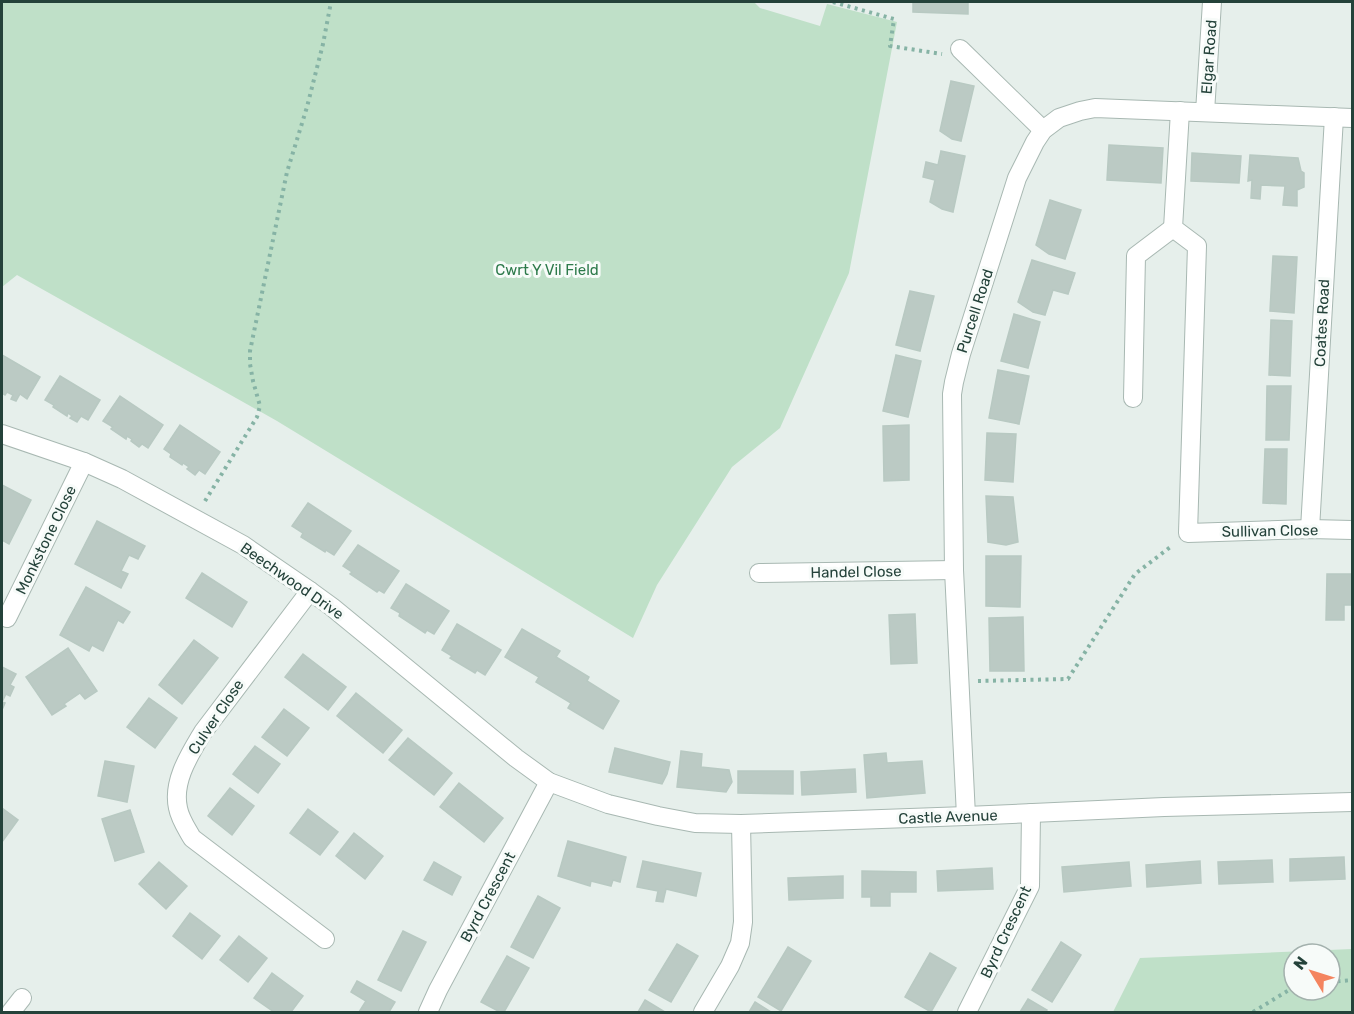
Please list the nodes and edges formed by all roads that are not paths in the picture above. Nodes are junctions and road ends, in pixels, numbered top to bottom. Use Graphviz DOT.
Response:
graph roads {
  1 [pos="1212,2"];
  2 [pos="965,54"];
  3 [pos="1180,111"];
  4 [pos="1205,112"];
  5 [pos="1343,118"];
  6 [pos="1043,130"];
  7 [pos="1173,228"];
  8 [pos="1133,398"];
  9 [pos="2,434"];
  10 [pos="84,462"];
  11 [pos="1310,529"];
  12 [pos="1353,530"];
  13 [pos="954,570"];
  14 [pos="759,573"];
  15 [pos="310,591"];
  16 [pos="7,618"];
  17 [pos="549,783"];
  18 [pos="1353,802"];
  19 [pos="1031,813"];
  20 [pos="966,816"];
  21 [pos="741,824"];
  22 [pos="325,939"];
  23 [pos="428,1012"];
  24 [pos="703,1012"];
  25 [pos="967,1012"];
  1 -- 4 [label="street, Elgar Road"];
  2 -- 6 [label="street"];
  3 -- 4 [label="street, Purcell Road"];
  3 -- 6 [label="street, Purcell Road"];
  3 -- 7 [label="street"];
  4 -- 5 [label="street, Purcell Road"];
  5 -- 11 [label="street, Coates Road"];
  6 -- 13 [label="street, Purcell Road"];
  7 -- 8 [label="street"];
  7 -- 11 [label="street, Sullivan Close"];
  9 -- 10 [label="street, Beechwood Drive"];
  10 -- 15 [label="street, Beechwood Drive"];
  10 -- 16 [label="street, Monkstone Close"];
  11 -- 12 [label="street, Sullivan Close"];
  13 -- 14 [label="street, Handel Close"];
  13 -- 20 [label="street, Purcell Road"];
  15 -- 17 [label="street, Beechwood Drive"];
  15 -- 22 [label="street, Culver Close"];
  17 -- 21 [label="street, Castle Avenue"];
  17 -- 23 [label="street, Byrd Crescent"];
  18 -- 19 [label="street, Castle Avenue"];
  19 -- 20 [label="street, Castle Avenue"];
  19 -- 25 [label="street, Byrd Crescent"];
  20 -- 21 [label="street, Castle Avenue"];
  21 -- 24 [label="street"];
}
